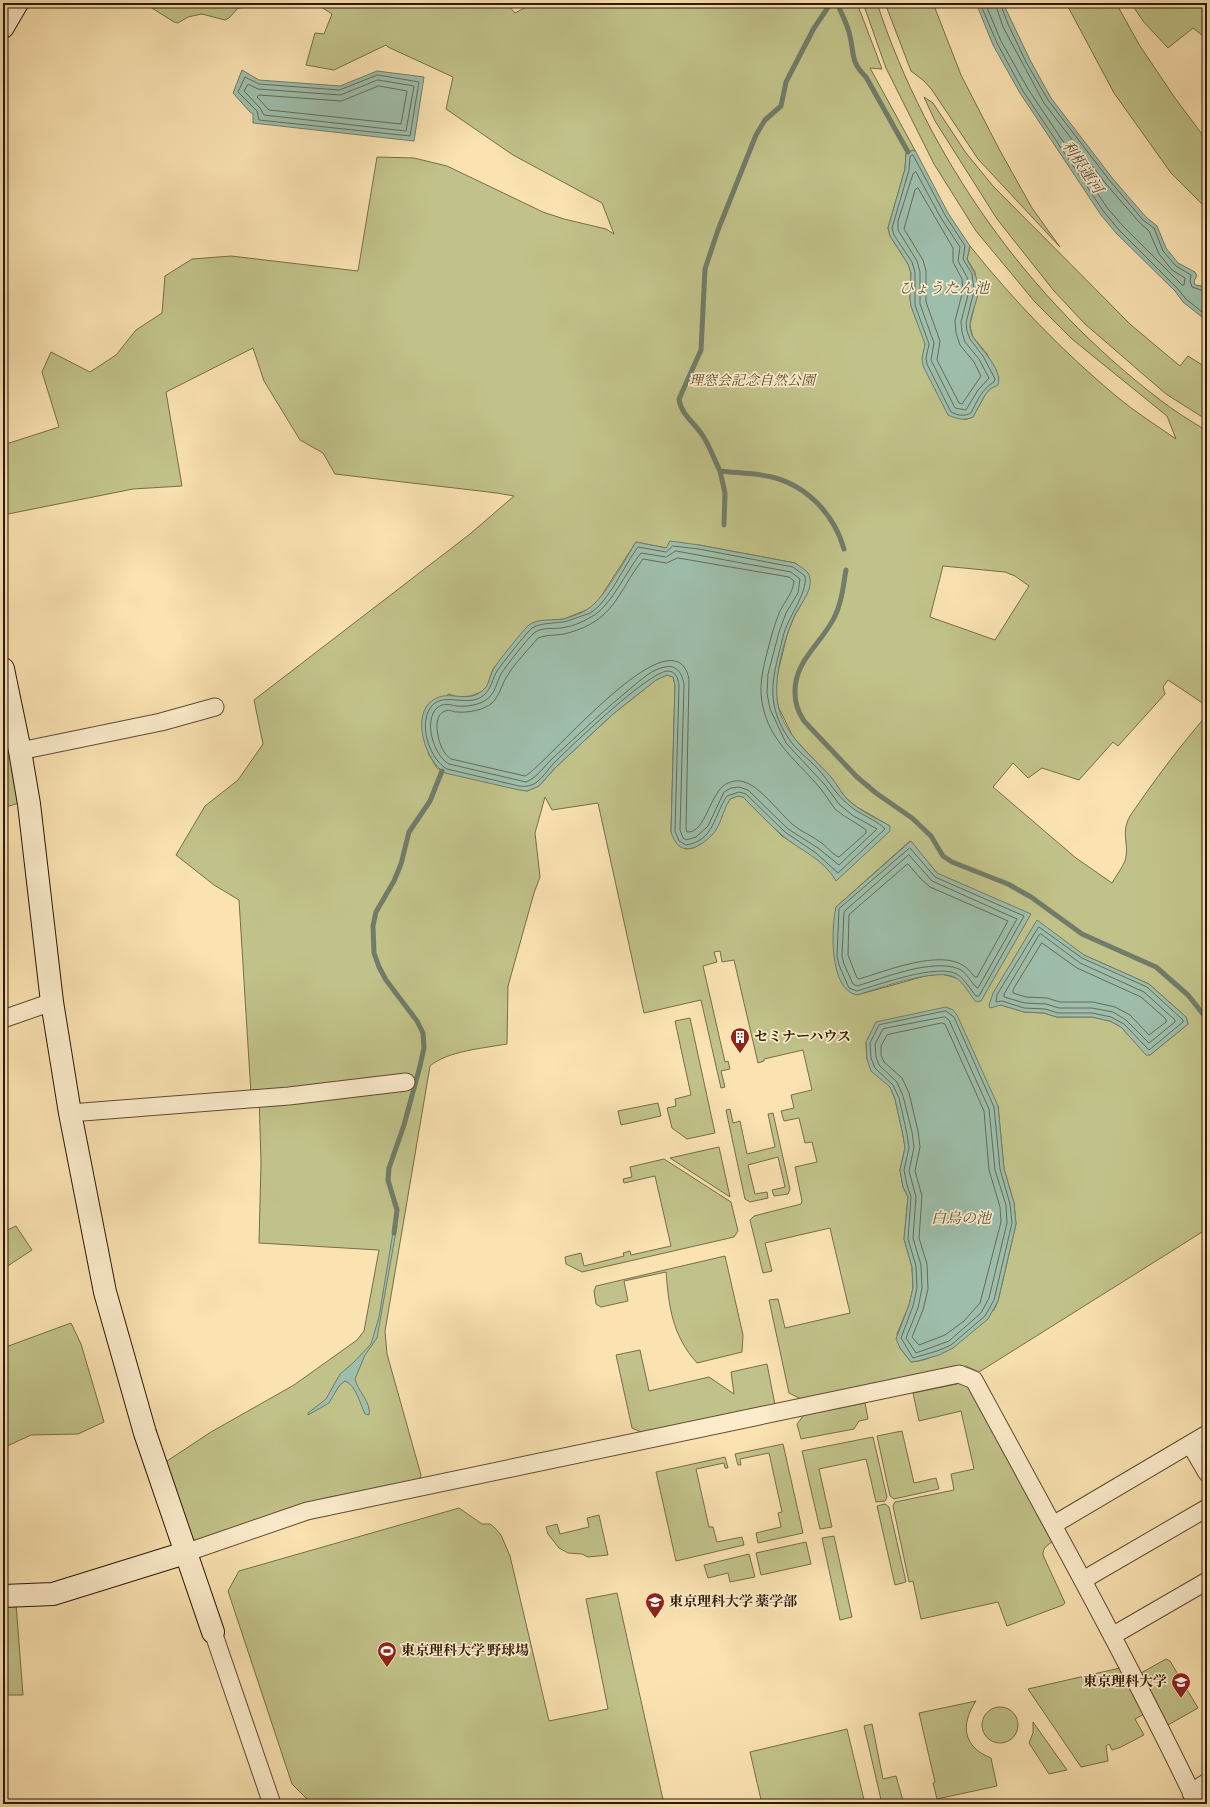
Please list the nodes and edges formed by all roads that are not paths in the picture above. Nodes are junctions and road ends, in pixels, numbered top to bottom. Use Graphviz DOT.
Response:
graph roads {
  1 [pos="12,4"];
  2 [pos="3,27"];
  3 [pos="5,683"];
  4 [pos="215,707"];
  5 [pos="20,751"];
  6 [pos="52,1002"];
  7 [pos="3,1019"];
  8 [pos="406,1082"];
  9 [pos="70,1113"];
  10 [pos="1207,1434"];
  11 [pos="1190,1444"];
  12 [pos="1207,1473"];
  13 [pos="1207,1508"];
  14 [pos="1053,1525"];
  15 [pos="185,1553"];
  16 [pos="1082,1580"];
  17 [pos="1207,1581"];
  18 [pos="3,1596"];
  19 [pos="213,1632"];
  20 [pos="1112,1636"];
  21 [pos="1207,1782"];
  22 [pos="1194,1798"];
  23 [pos="272,1804"];
  1 -- 2 [label="street"];
  3 -- 5 [label="street"];
  4 -- 5 [label="street"];
  5 -- 6 [label="street"];
  6 -- 7 [label="street"];
  6 -- 9 [label="street"];
  8 -- 9 [label="street"];
  9 -- 15 [label="street"];
  10 -- 11 [label="street"];
  11 -- 12 [label="street"];
  11 -- 14 [label="street"];
  13 -- 16 [label="street"];
  14 -- 15 [label="street"];
  14 -- 16 [label="street"];
  15 -- 18 [label="street"];
  15 -- 19 [label="street"];
  16 -- 20 [label="street"];
  17 -- 20 [label="street"];
  19 -- 23 [label="street"];
  20 -- 22 [label="street"];
  21 -- 22 [label="street"];
}
